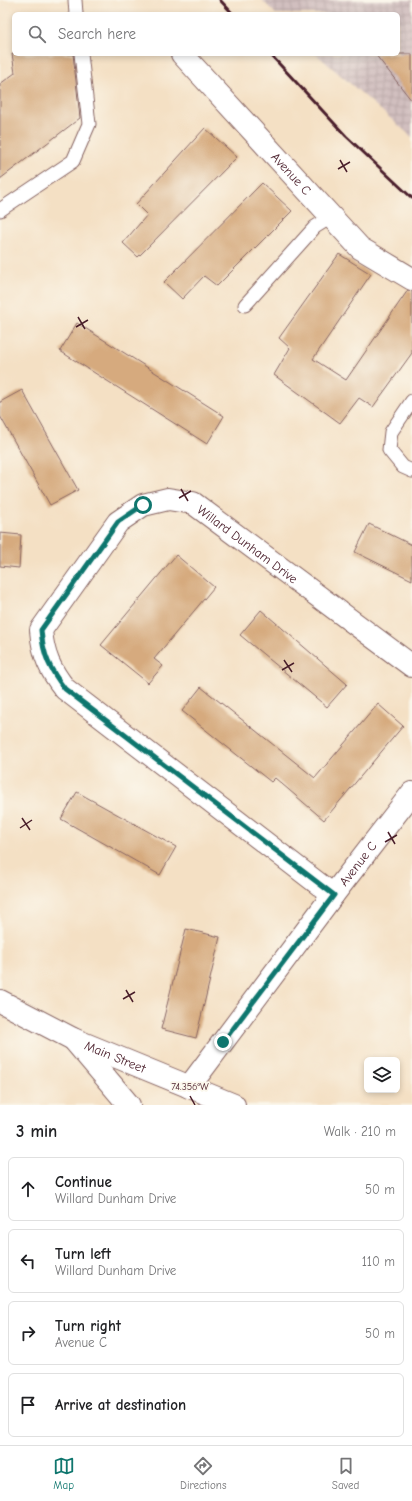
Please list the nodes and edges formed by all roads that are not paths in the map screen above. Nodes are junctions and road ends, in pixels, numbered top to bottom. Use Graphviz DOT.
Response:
graph roads {
  1 [pos="75,0"];
  2 [pos="76,12"];
  3 [pos="81,56"];
  4 [pos="184,56"];
  5 [pos="0,210"];
  6 [pos="331,217"];
  7 [pos="412,279"];
  8 [pos="245,304"];
  9 [pos="412,401"];
  10 [pos="412,471"];
  11 [pos="412,666"];
  12 [pos="412,794"];
  13 [pos="334,895"];
  14 [pos="0,1000"];
  15 [pos="73,1039"];
  16 [pos="189,1087"];
  17 [pos="129,1105"];
  18 [pos="234,1105"];
  1 -- 2 [label="lane"];
  3 -- 5 [label="lane"];
  4 -- 6 [label="street, Avenue C"];
  6 -- 7 [label="street, Avenue C"];
  6 -- 8 [label="lane"];
  9 -- 10 [label="lane"];
  11 -- 13 [label="street, Willard Dunham Drive"];
  12 -- 13 [label="street, Avenue C"];
  13 -- 16 [label="street, Avenue C"];
  14 -- 15 [label="street, Main Street"];
  15 -- 16 [label="street, Main Street"];
  15 -- 17 [label="street"];
  16 -- 18 [label="street, Main Street"];
}
